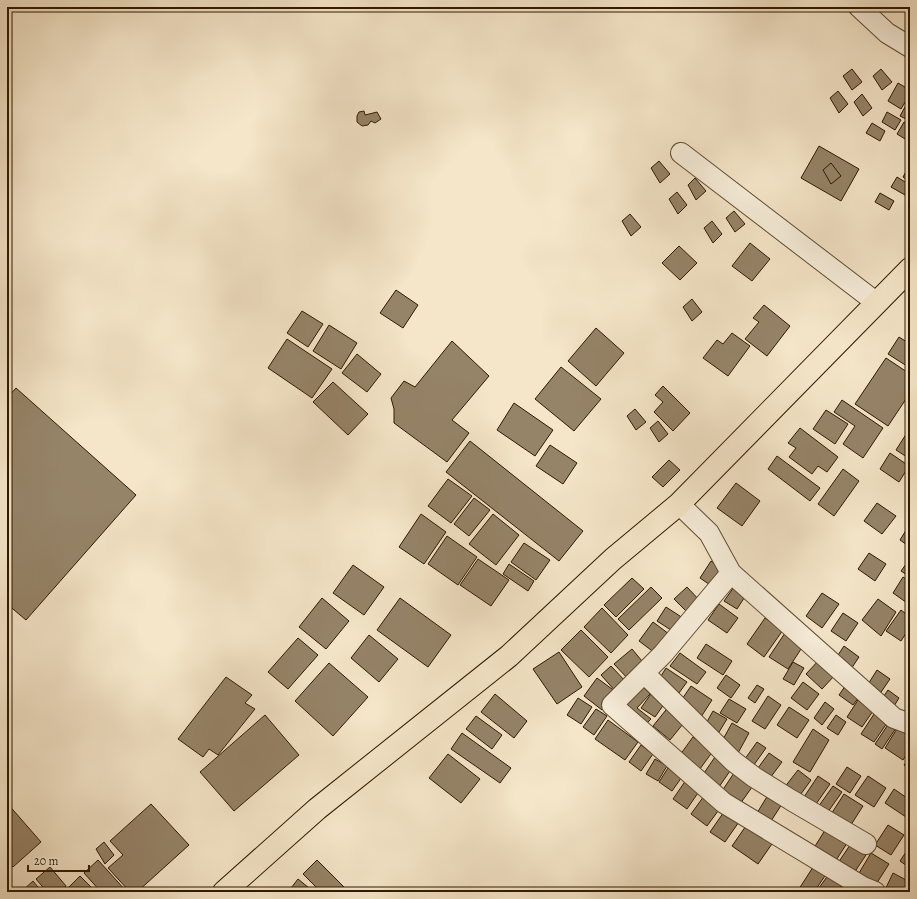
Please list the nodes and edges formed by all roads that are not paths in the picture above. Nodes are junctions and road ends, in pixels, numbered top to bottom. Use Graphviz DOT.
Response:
graph roads {
  1 [pos="859,7"];
  2 [pos="910,47"];
  3 [pos="681,153"];
  4 [pos="910,269"];
  5 [pos="877,303"];
  6 [pos="679,504"];
  7 [pos="731,573"];
  8 [pos="644,673"];
  9 [pos="910,724"];
  10 [pos="866,844"];
  11 [pos="224,892"];
  12 [pos="875,892"];
  1 -- 2 [label="street"];
  3 -- 5 [label="street"];
  4 -- 5 [label="main road"];
  5 -- 6 [label="main road"];
  6 -- 7 [label="street"];
  6 -- 11 [label="main road"];
  7 -- 8 [label="street"];
  7 -- 9 [label="street"];
  8 -- 10 [label="street"];
  8 -- 12 [label="street"];
}
